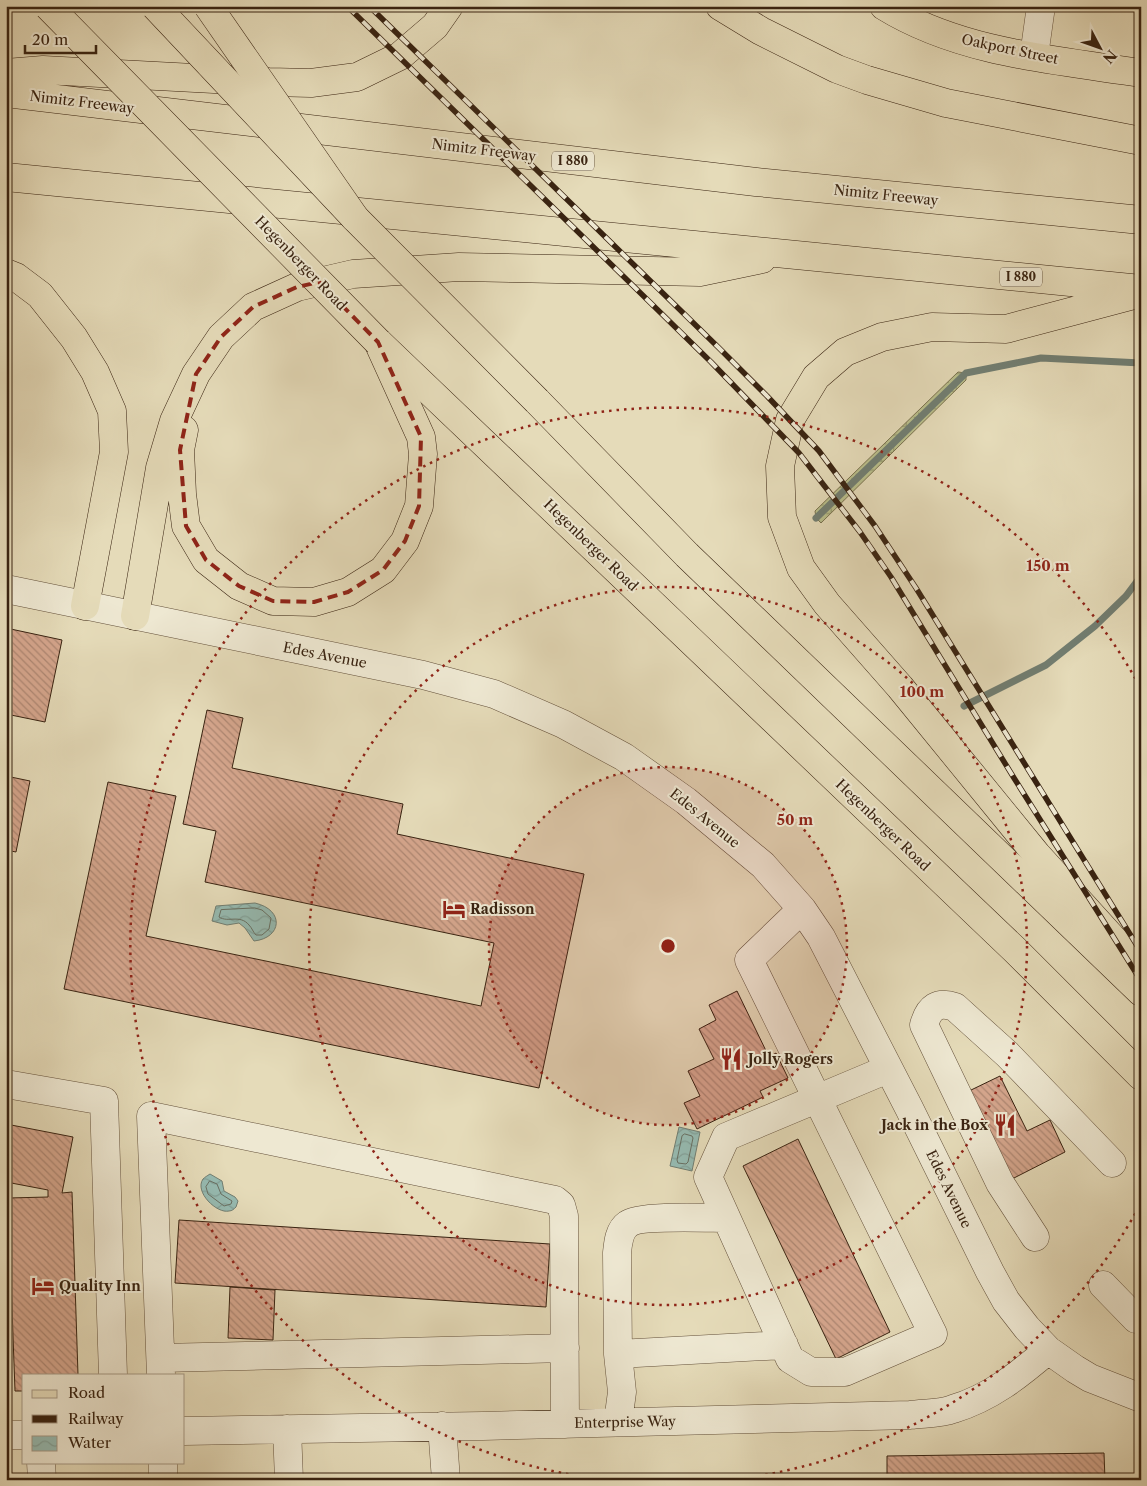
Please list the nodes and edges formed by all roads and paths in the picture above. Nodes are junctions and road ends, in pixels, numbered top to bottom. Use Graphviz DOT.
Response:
graph roads {
  1 [pos="48,6"];
  2 [pos="155,6"];
  3 [pos="208,6"];
  4 [pos="449,6"];
  5 [pos="720,6"];
  6 [pos="1041,6"];
  7 [pos="890,8"];
  8 [pos="1034,56"];
  9 [pos="6,72"];
  10 [pos="1141,73"];
  11 [pos="6,93"];
  12 [pos="1141,141"];
  13 [pos="6,177"];
  14 [pos="355,218"];
  15 [pos="1141,220"];
  16 [pos="790,254"];
  17 [pos="6,273"];
  18 [pos="1141,289"];
  19 [pos="1141,293"];
  20 [pos="378,342"];
  21 [pos="196,374"];
  22 [pos="6,589"];
  23 [pos="85,606"];
  24 [pos="135,616"];
  25 [pos="802,909"];
  26 [pos="1141,970"];
  27 [pos="1141,992"];
  28 [pos="888,1069"];
  29 [pos="1141,1076"];
  30 [pos="6,1084"];
  31 [pos="818,1099"];
  32 [pos="1112,1163"];
  33 [pos="726,1218"];
  34 [pos="1035,1237"];
  35 [pos="1109,1278"];
  36 [pos="1138,1308"];
  37 [pos="784,1345"];
  38 [pos="565,1348"];
  39 [pos="1048,1350"];
  40 [pos="618,1354"];
  41 [pos="161,1366"];
  42 [pos="113,1374"];
  43 [pos="1141,1398"];
  44 [pos="618,1422"];
  45 [pos="565,1424"];
  46 [pos="442,1426"];
  47 [pos="287,1429"];
  48 [pos="185,1431"];
  49 [pos="6,1435"];
  50 [pos="22,1435"];
  51 [pos="41,1464"];
  52 [pos="163,1464"];
  53 [pos="42,1480"];
  54 [pos="163,1480"];
  55 [pos="289,1480"];
  56 [pos="446,1480"];
  1 -- 20 [label="main road, Hegenberger Road, bridge"];
  2 -- 14 [label="main road, bridge"];
  3 -- 14 [label="main road, bridge"];
  4 -- 9 [label="main road"];
  5 -- 12 [label="main road"];
  6 -- 8 [label="street"];
  7 -- 8 [label="main road, Oakport Street"];
  8 -- 10 [label="main road, Oakport Street"];
  11 -- 15 [label="main road, Nimitz Freeway / I 880"];
  13 -- 16 [label="main road, I 880"];
  14 -- 27 [label="main road, bridge"];
  16 -- 18 [label="main road, I 880"];
  16 -- 21 [label="main road"];
  17 -- 23 [label="main road"];
  19 -- 26 [label="main road"];
  20 -- 21 [label="main road"];
  20 -- 29 [label="main road, Hegenberger Road"];
  21 -- 24 [label="main road"];
  22 -- 23 [label="street, Edes Avenue"];
  23 -- 24 [label="street, Edes Avenue"];
  24 -- 25 [label="street, Edes Avenue"];
  25 -- 28 [label="street, Edes Avenue"];
  25 -- 31 [label="street"];
  28 -- 31 [label="street"];
  28 -- 39 [label="street, Edes Avenue"];
  30 -- 42 [label="street"];
  31 -- 33 [label="street"];
  31 -- 37 [label="street"];
  32 -- 34 [label="street"];
  33 -- 37 [label="street"];
  33 -- 40 [label="street"];
  35 -- 36 [label="street"];
  37 -- 40 [label="street"];
  38 -- 41 [label="street"];
  38 -- 41 [label="street"];
  38 -- 45 [label="street"];
  39 -- 43 [label="street, Edes Avenue"];
  39 -- 44 [label="street, Enterprise Way"];
  40 -- 44 [label="street"];
  44 -- 45 [label="street, Enterprise Way"];
  45 -- 46 [label="street, Enterprise Way"];
  46 -- 47 [label="street, Enterprise Way"];
  46 -- 56 [label="street"];
  47 -- 48 [label="street, Enterprise Way"];
  47 -- 55 [label="street"];
  49 -- 50 [label="street"];
  51 -- 53 [label="street"];
  52 -- 54 [label="street"];
}
